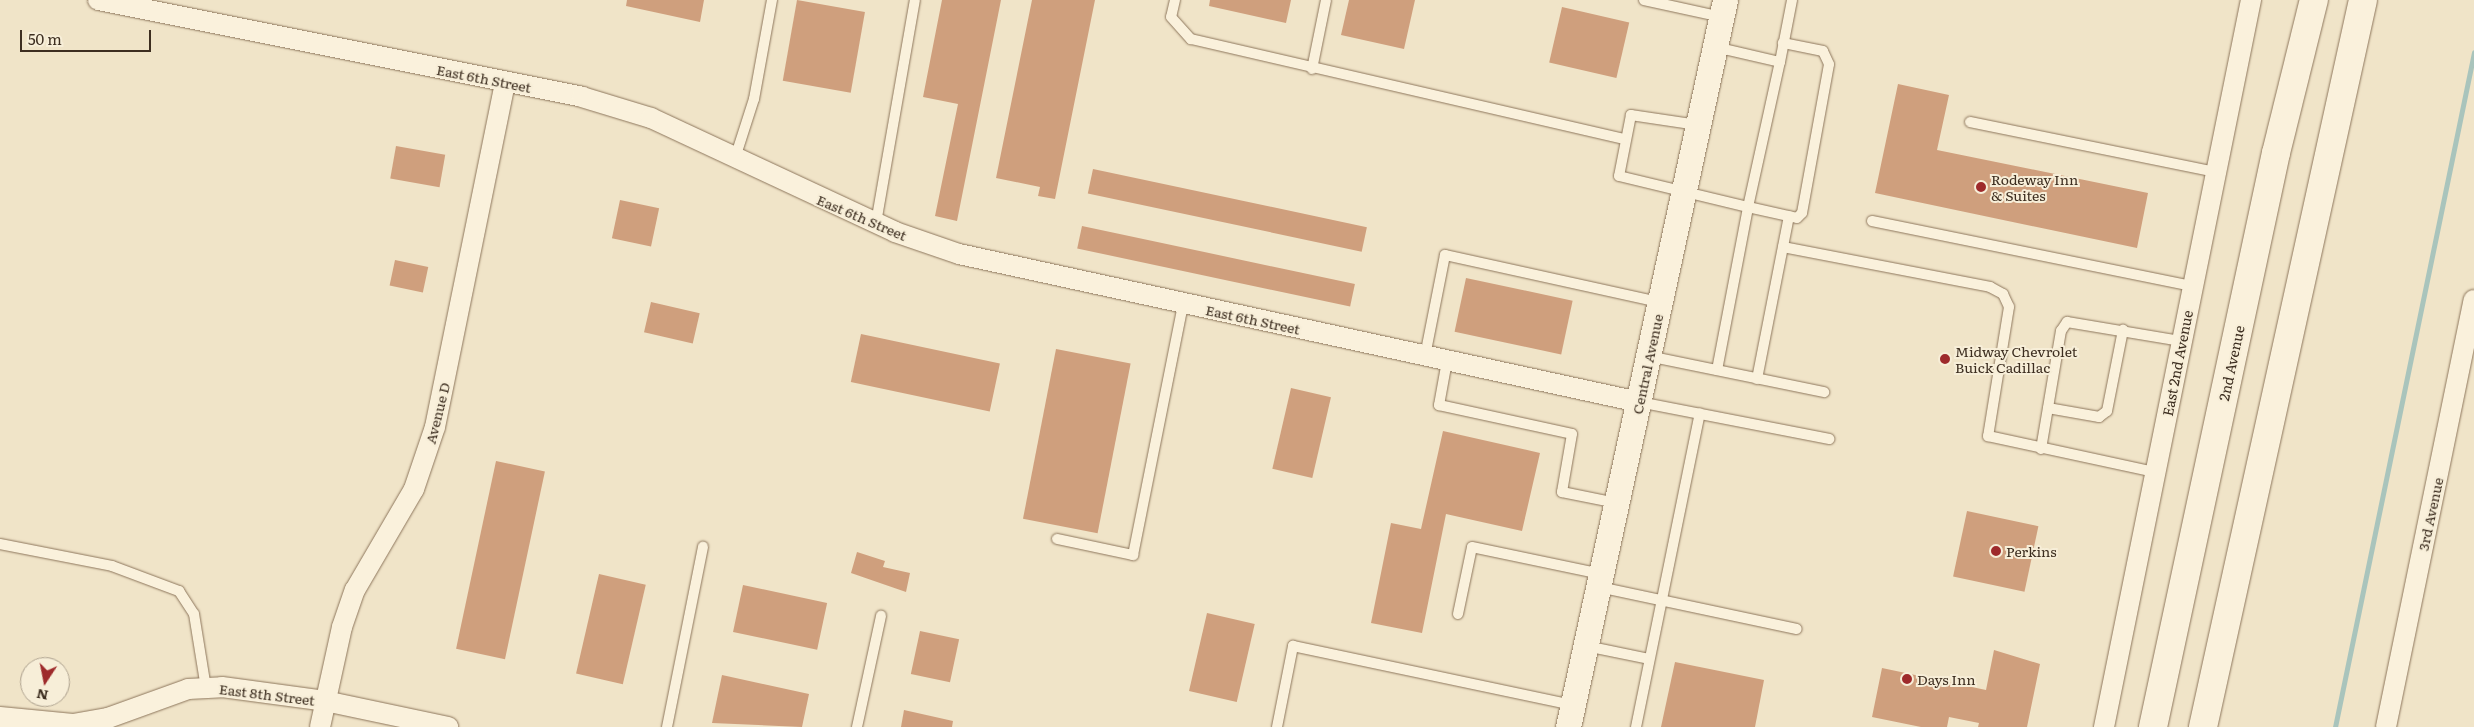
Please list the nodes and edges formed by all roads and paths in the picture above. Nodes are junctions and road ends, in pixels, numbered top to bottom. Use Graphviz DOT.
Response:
graph roads {
  1 [pos="98,0"];
  2 [pos="772,0"];
  3 [pos="915,0"];
  4 [pos="1175,0"];
  5 [pos="1326,0"];
  6 [pos="1644,0"];
  7 [pos="1792,0"];
  8 [pos="2251,0"];
  9 [pos="2314,0"];
  10 [pos="2363,0"];
  11 [pos="1724,8"];
  12 [pos="1783,43"];
  13 [pos="1715,47"];
  14 [pos="1780,62"];
  15 [pos="1312,69"];
  16 [pos="505,82"];
  17 [pos="1970,122"];
  18 [pos="1699,125"];
  19 [pos="1625,139"];
  20 [pos="736,155"];
  21 [pos="2215,172"];
  22 [pos="1684,193"];
  23 [pos="1748,207"];
  24 [pos="1789,216"];
  25 [pos="1872,221"];
  26 [pos="876,224"];
  27 [pos="1783,247"];
  28 [pos="2192,286"];
  29 [pos="2474,300"];
  30 [pos="1660,302"];
  31 [pos="1183,304"];
  32 [pos="2123,330"];
  33 [pos="2181,341"];
  34 [pos="1425,356"];
  35 [pos="1648,356"];
  36 [pos="1447,361"];
  37 [pos="1717,370"];
  38 [pos="1757,379"];
  39 [pos="1824,392"];
  40 [pos="1639,402"];
  41 [pos="2048,408"];
  42 [pos="1700,413"];
  43 [pos="1829,439"];
  44 [pos="2041,449"];
  45 [pos="2155,472"];
  46 [pos="1617,504"];
  47 [pos="1057,539"];
  48 [pos="0,544"];
  49 [pos="704,547"];
  50 [pos="1600,580"];
  51 [pos="1662,600"];
  52 [pos="1458,614"];
  53 [pos="881,616"];
  54 [pos="1796,629"];
  55 [pos="1586,646"];
  56 [pos="1649,659"];
  57 [pos="206,688"];
  58 [pos="325,701"];
  59 [pos="1571,716"];
  60 [pos="0,717"];
  61 [pos="320,727"];
  62 [pos="448,727"];
  63 [pos="667,727"];
  64 [pos="857,727"];
  65 [pos="1277,727"];
  66 [pos="1636,727"];
  67 [pos="2104,727"];
  68 [pos="2153,727"];
  69 [pos="2204,727"];
  70 [pos="2386,727"];
  1 -- 16 [label="street, East 6th Street"];
  2 -- 20 [label="lane"];
  3 -- 26 [label="lane"];
  4 -- 15 [label="lane"];
  5 -- 15 [label="lane"];
  6 -- 11 [label="lane"];
  7 -- 12 [label="lane"];
  8 -- 21 [label="street, East 2nd Avenue"];
  9 -- 68 [label="main road, 2nd Avenue"];
  10 -- 69 [label="main road"];
  11 -- 13 [label="street, Central Avenue"];
  12 -- 14 [label="lane"];
  12 -- 24 [label="lane"];
  13 -- 14 [label="lane"];
  13 -- 18 [label="street, Central Avenue"];
  14 -- 23 [label="lane"];
  15 -- 19 [label="lane"];
  16 -- 20 [label="street, East 6th Street"];
  16 -- 58 [label="street, Avenue D"];
  17 -- 21 [label="lane"];
  18 -- 19 [label="lane"];
  18 -- 22 [label="street, Central Avenue"];
  19 -- 22 [label="lane"];
  20 -- 26 [label="street, East 6th Street"];
  21 -- 28 [label="street, East 2nd Avenue"];
  22 -- 23 [label="lane"];
  22 -- 30 [label="street, Central Avenue"];
  23 -- 24 [label="lane"];
  23 -- 37 [label="lane"];
  24 -- 27 [label="lane"];
  25 -- 28 [label="lane"];
  26 -- 31 [label="street, East 6th Street"];
  27 -- 38 [label="lane"];
  27 -- 44 [label="lane"];
  28 -- 33 [label="street, East 2nd Avenue"];
  29 -- 70 [label="street, 3rd Avenue"];
  30 -- 34 [label="lane"];
  30 -- 35 [label="street, Central Avenue"];
  31 -- 34 [label="street, East 6th Street"];
  31 -- 47 [label="lane"];
  32 -- 33 [label="lane"];
  32 -- 41 [label="lane"];
  32 -- 41 [label="lane"];
  33 -- 45 [label="street, East 2nd Avenue"];
  34 -- 36 [label="street, East 6th Street"];
  35 -- 37 [label="lane"];
  35 -- 40 [label="street, Central Avenue"];
  36 -- 40 [label="street, East 6th Street"];
  36 -- 46 [label="lane"];
  37 -- 38 [label="lane"];
  38 -- 39 [label="lane"];
  40 -- 42 [label="lane"];
  40 -- 46 [label="street, Central Avenue"];
  41 -- 44 [label="lane"];
  42 -- 43 [label="lane"];
  42 -- 51 [label="lane"];
  44 -- 45 [label="lane"];
  45 -- 67 [label="street, East 2nd Avenue"];
  46 -- 50 [label="street, Central Avenue"];
  48 -- 57 [label="lane"];
  49 -- 63 [label="lane"];
  50 -- 51 [label="lane"];
  50 -- 52 [label="lane"];
  50 -- 55 [label="street, Central Avenue"];
  51 -- 54 [label="lane"];
  51 -- 56 [label="lane"];
  53 -- 64 [label="lane"];
  55 -- 56 [label="lane"];
  55 -- 59 [label="street, Central Avenue"];
  56 -- 66 [label="lane"];
  57 -- 58 [label="street, East 8th Street"];
  57 -- 60 [label="street, East 8th Street"];
  58 -- 61 [label="street, Avenue D"];
  58 -- 62 [label="street, East 8th Street"];
  59 -- 65 [label="lane"];
}
